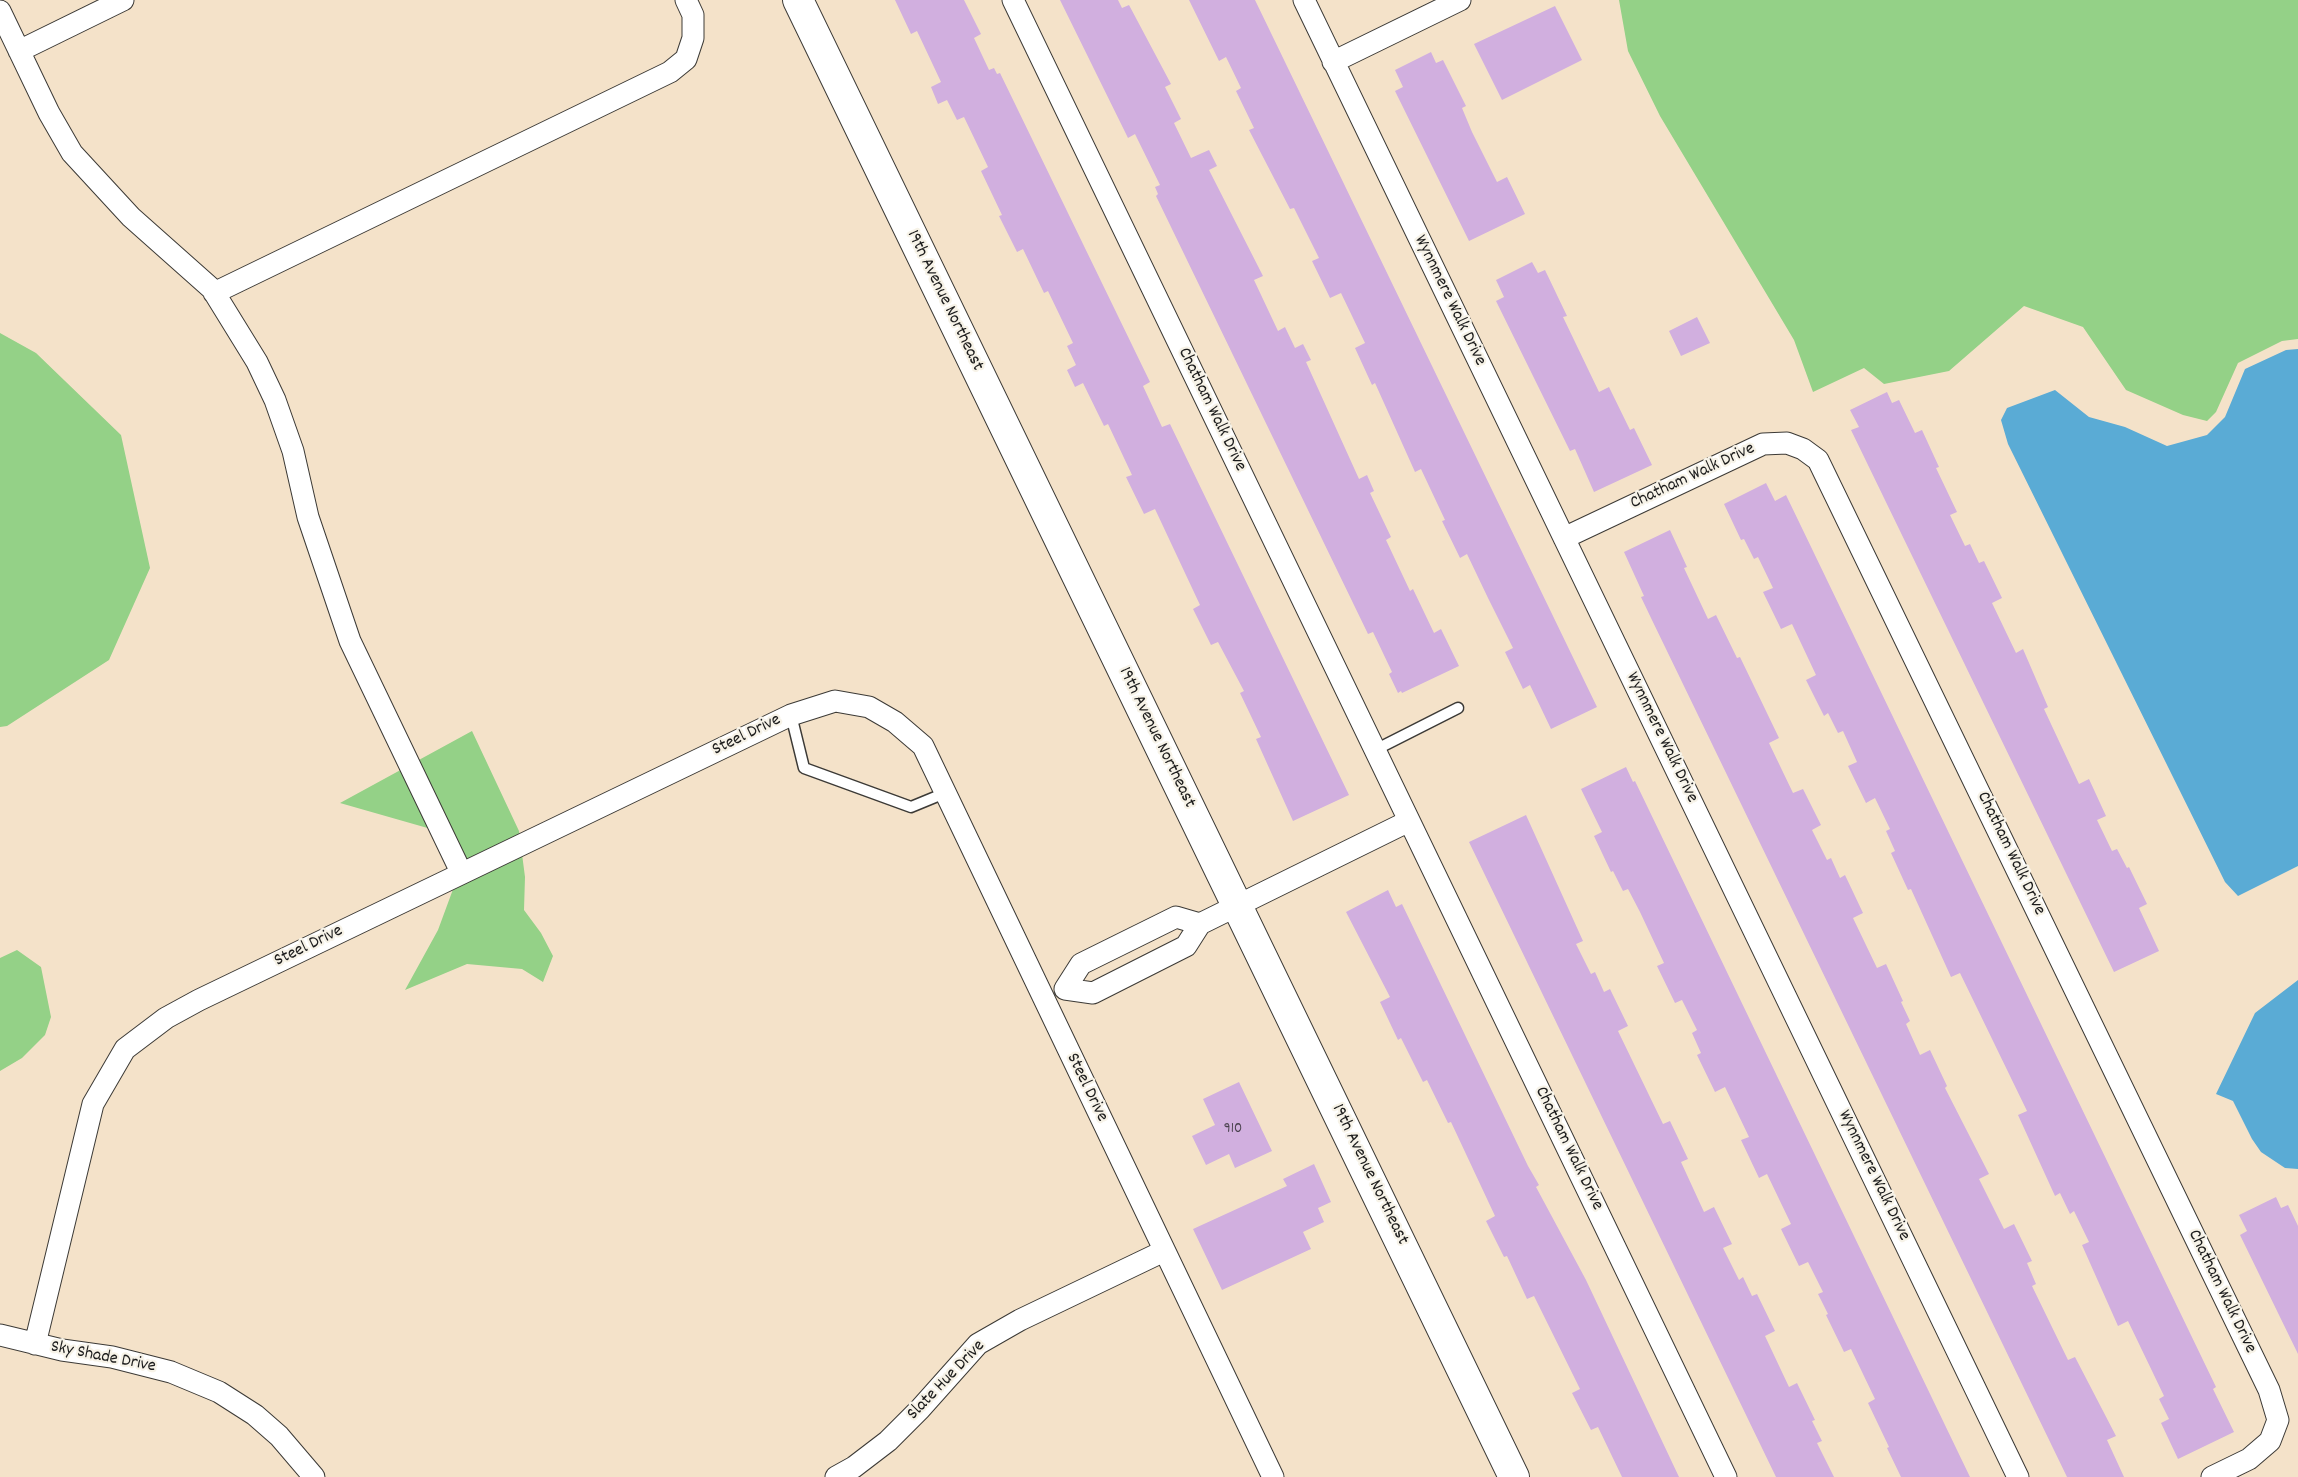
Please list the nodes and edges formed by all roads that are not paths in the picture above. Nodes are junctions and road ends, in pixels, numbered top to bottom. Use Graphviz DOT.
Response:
graph roads {
  1 [pos="123,0"];
  2 [pos="686,0"];
  3 [pos="798,0"];
  4 [pos="1013,0"];
  5 [pos="1304,0"];
  6 [pos="1460,0"];
  7 [pos="0,11"];
  8 [pos="19,51"];
  9 [pos="1333,62"];
  10 [pos="214,293"];
  11 [pos="1564,538"];
  12 [pos="1458,708"];
  13 [pos="791,715"];
  14 [pos="1375,750"];
  15 [pos="945,793"];
  16 [pos="1409,821"];
  17 [pos="461,872"];
  18 [pos="1238,905"];
  19 [pos="1200,924"];
  20 [pos="1065,989"];
  21 [pos="1043,999"];
  22 [pos="1164,1251"];
  23 [pos="0,1335"];
  24 [pos="35,1344"];
  25 [pos="314,1477"];
  26 [pos="836,1477"];
  27 [pos="1273,1477"];
  28 [pos="1514,1477"];
  29 [pos="1726,1477"];
  30 [pos="2018,1477"];
  31 [pos="2212,1477"];
  1 -- 8 [label="street"];
  2 -- 10 [label="street"];
  3 -- 18 [label="street, 19th Avenue Northeast"];
  4 -- 14 [label="street, Chatham Walk Drive"];
  5 -- 9 [label="street, Wynnmere Walk Drive"];
  6 -- 9 [label="street"];
  7 -- 8 [label="street"];
  8 -- 10 [label="street"];
  9 -- 11 [label="street, Wynnmere Walk Drive"];
  10 -- 17 [label="street"];
  11 -- 30 [label="street, Wynnmere Walk Drive"];
  11 -- 31 [label="street, Chatham Walk Drive"];
  12 -- 14 [label="lane"];
  13 -- 15 [label="street, Steel Drive"];
  13 -- 15 [label="lane"];
  13 -- 17 [label="street, Steel Drive"];
  14 -- 16 [label="street, Chatham Walk Drive"];
  15 -- 21 [label="street, Steel Drive"];
  16 -- 18 [label="street"];
  16 -- 29 [label="street, Chatham Walk Drive"];
  17 -- 24 [label="street, Steel Drive"];
  18 -- 19 [label="street"];
  18 -- 28 [label="street, 19th Avenue Northeast"];
  19 -- 20 [label="street"];
  19 -- 20 [label="street"];
  20 -- 21 [label="street"];
  21 -- 22 [label="street, Steel Drive"];
  22 -- 26 [label="street, Slate Hue Drive"];
  22 -- 27 [label="street, Steel Drive"];
  23 -- 24 [label="street, Sky Shade Drive"];
  24 -- 25 [label="street, Sky Shade Drive"];
}
